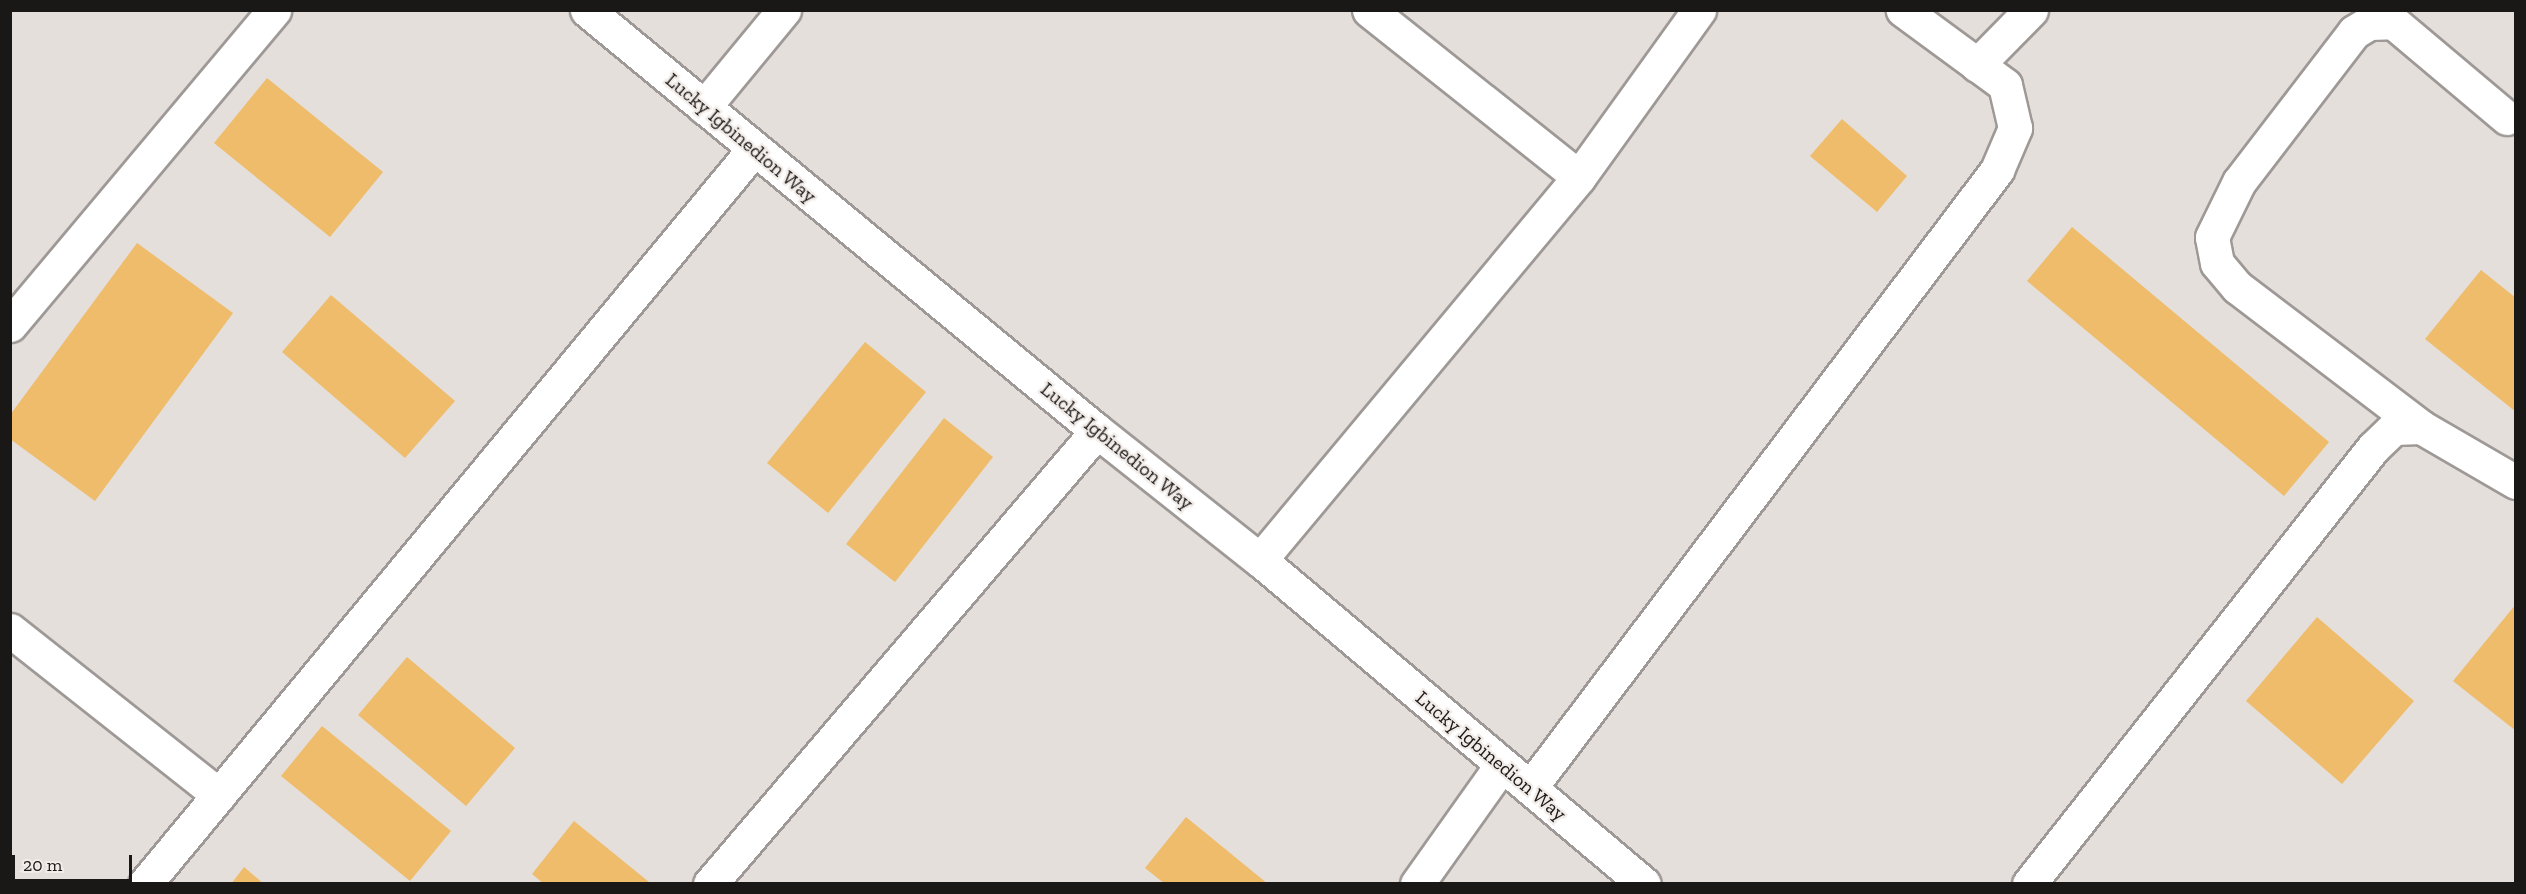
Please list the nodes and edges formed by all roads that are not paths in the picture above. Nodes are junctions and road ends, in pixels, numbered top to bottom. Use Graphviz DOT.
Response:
graph roads {
  1 [pos="274,10"];
  2 [pos="587,10"];
  3 [pos="784,10"];
  4 [pos="1369,10"];
  5 [pos="1699,10"];
  6 [pos="1903,10"];
  7 [pos="2031,10"];
  8 [pos="1977,65"];
  9 [pos="704,107"];
  10 [pos="2507,118"];
  11 [pos="754,149"];
  12 [pos="1578,177"];
  13 [pos="10,325"];
  14 [pos="2421,427"];
  15 [pos="1097,431"];
  16 [pos="2516,482"];
  17 [pos="1260,560"];
  18 [pos="10,630"];
  19 [pos="1501,766"];
  20 [pos="1530,788"];
  21 [pos="219,795"];
  22 [pos="145,884"];
  23 [pos="710,884"];
  24 [pos="1417,884"];
  25 [pos="1644,884"];
  26 [pos="2029,884"];
  1 -- 13 [label="street"];
  2 -- 9 [label="street, Lucky Igbinedion Way"];
  3 -- 9 [label="street"];
  4 -- 12 [label="street"];
  5 -- 12 [label="street"];
  6 -- 8 [label="street"];
  7 -- 8 [label="street"];
  8 -- 20 [label="street"];
  9 -- 11 [label="street, Lucky Igbinedion Way"];
  10 -- 14 [label="street"];
  11 -- 15 [label="street, Lucky Igbinedion Way"];
  11 -- 21 [label="street"];
  12 -- 17 [label="street"];
  14 -- 16 [label="street"];
  14 -- 26 [label="street"];
  15 -- 17 [label="street, Lucky Igbinedion Way"];
  15 -- 23 [label="street"];
  17 -- 19 [label="street, Lucky Igbinedion Way"];
  18 -- 21 [label="street"];
  19 -- 20 [label="street, Lucky Igbinedion Way"];
  19 -- 24 [label="street"];
  20 -- 25 [label="street, Lucky Igbinedion Way"];
  21 -- 22 [label="street"];
}
